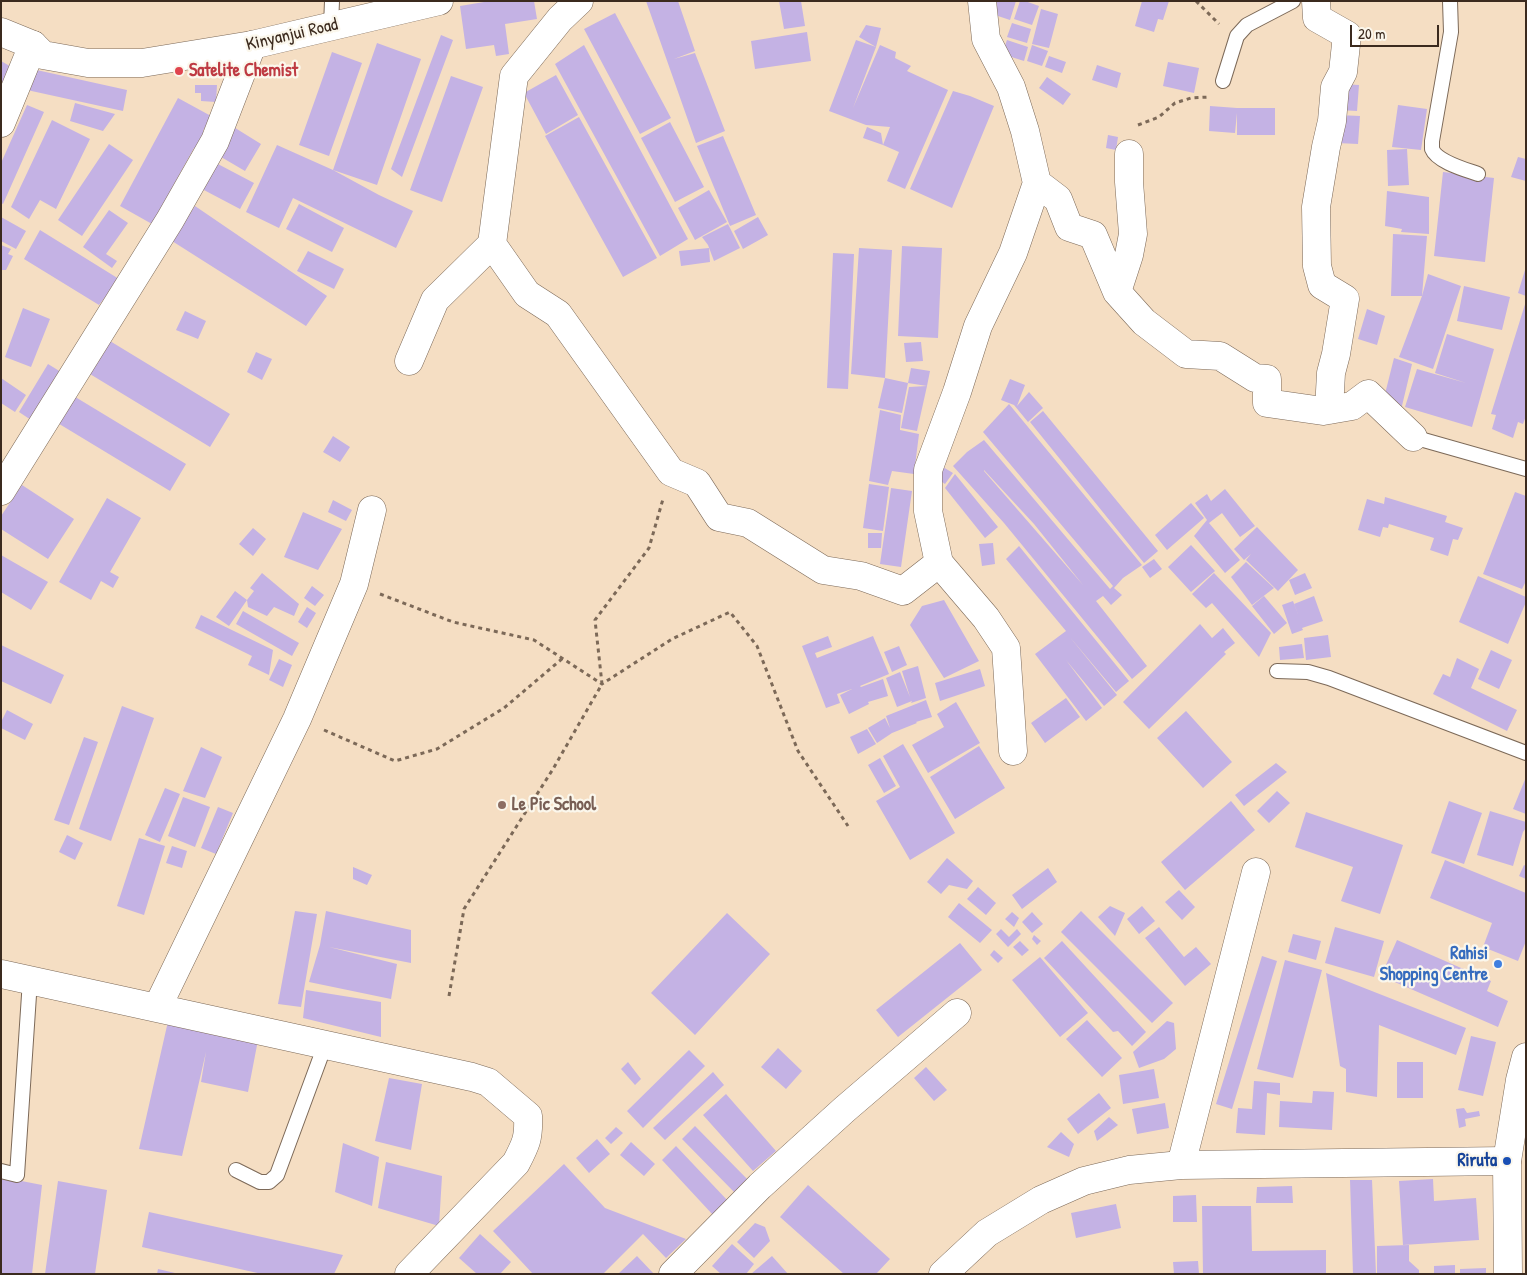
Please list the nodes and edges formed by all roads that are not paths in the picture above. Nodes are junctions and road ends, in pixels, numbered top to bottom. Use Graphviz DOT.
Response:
graph roads {
  1 [pos="437,1"];
  2 [pos="579,1"];
  3 [pos="982,1"];
  4 [pos="1293,1"];
  5 [pos="1316,1"];
  6 [pos="1450,1"];
  7 [pos="331,14"];
  8 [pos="1,32"];
  9 [pos="33,45"];
  10 [pos="252,45"];
  11 [pos="1223,81"];
  12 [pos="1,122"];
  13 [pos="1131,140"];
  14 [pos="1478,174"];
  15 [pos="1037,183"];
  16 [pos="492,244"];
  17 [pos="1117,292"];
  18 [pos="409,361"];
  19 [pos="1328,410"];
  20 [pos="1414,437"];
  21 [pos="1526,469"];
  22 [pos="1,491"];
  23 [pos="372,510"];
  24 [pos="939,563"];
  25 [pos="1277,671"];
  26 [pos="1014,751"];
  27 [pos="1526,754"];
  28 [pos="1256,872"];
  29 [pos="1,974"];
  30 [pos="30,980"];
  31 [pos="157,1008"];
  32 [pos="957,1014"];
  33 [pos="325,1045"];
  34 [pos="1526,1057"];
  35 [pos="1507,1161"];
  36 [pos="1181,1165"];
  37 [pos="236,1170"];
  38 [pos="1,1171"];
  39 [pos="409,1274"];
  40 [pos="673,1274"];
  41 [pos="943,1274"];
  42 [pos="1508,1274"];
  1 -- 7 [label="street, Kinyanjui Road"];
  2 -- 16 [label="street"];
  3 -- 15 [label="street"];
  4 -- 11 [label="lane"];
  5 -- 19 [label="street"];
  6 -- 14 [label="lane"];
  7 -- 10 [label="street, Kinyanjui Road"];
  8 -- 9 [label="street, Kinyanjui Road"];
  9 -- 10 [label="street, Kinyanjui Road"];
  9 -- 12 [label="street"];
  10 -- 22 [label="street"];
  13 -- 17 [label="street"];
  15 -- 17 [label="street"];
  15 -- 24 [label="street"];
  16 -- 18 [label="street"];
  16 -- 24 [label="street"];
  17 -- 19 [label="street"];
  19 -- 20 [label="street"];
  20 -- 21 [label="lane"];
  23 -- 31 [label="street"];
  24 -- 26 [label="street"];
  25 -- 27 [label="lane"];
  28 -- 36 [label="street"];
  29 -- 30 [label="street"];
  30 -- 31 [label="street"];
  30 -- 38 [label="lane"];
  31 -- 33 [label="street"];
  32 -- 40 [label="street"];
  33 -- 37 [label="lane"];
  33 -- 39 [label="street"];
  34 -- 35 [label="street"];
  35 -- 36 [label="street"];
  35 -- 42 [label="street"];
  36 -- 41 [label="street"];
}
